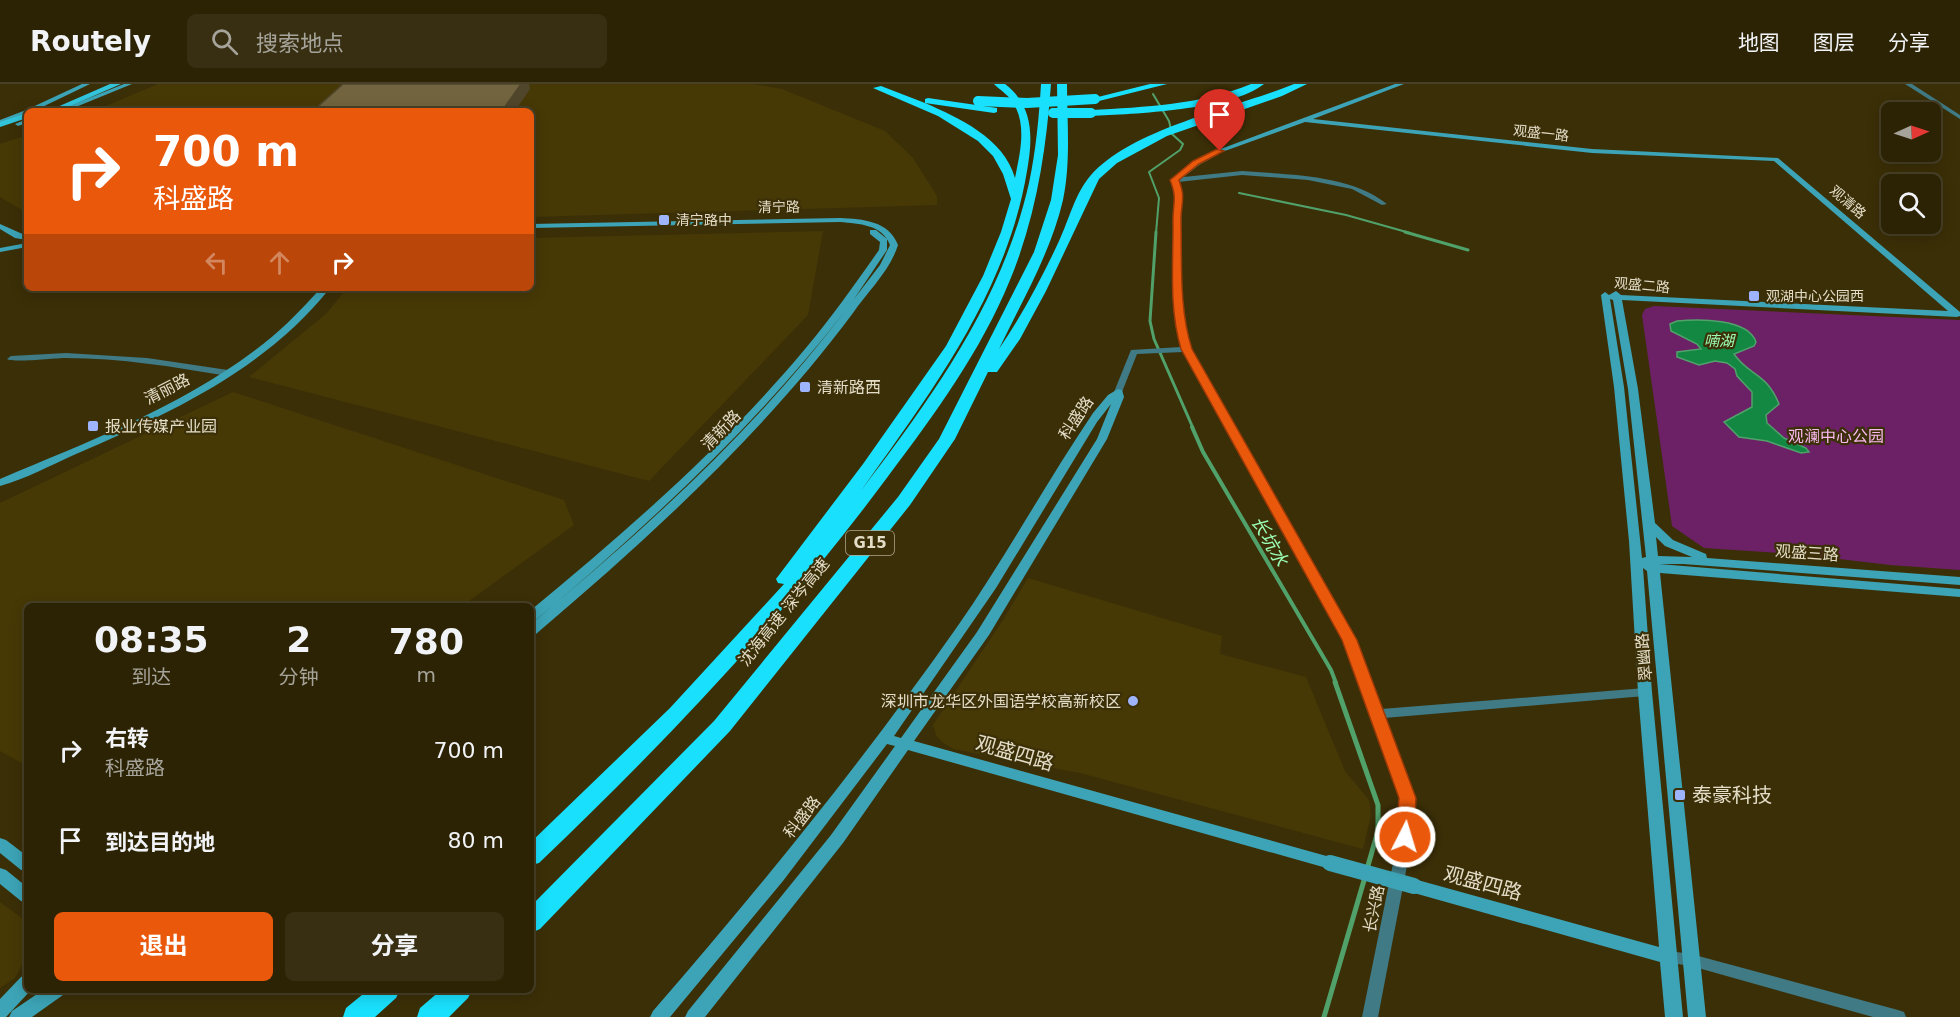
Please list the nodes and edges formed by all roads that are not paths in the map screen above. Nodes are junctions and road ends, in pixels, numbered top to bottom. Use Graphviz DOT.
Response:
graph roads {
  1 [pos="87,84"];
  2 [pos="103,84"];
  3 [pos="117,84"];
  4 [pos="129,84"];
  5 [pos="999,84"];
  6 [pos="1046,84"];
  7 [pos="1062,84"];
  8 [pos="1162,84"];
  9 [pos="1259,84"];
  10 [pos="1279,84"];
  11 [pos="1302,84"];
  12 [pos="1386,84"];
  13 [pos="1401,84"];
  14 [pos="1908,84"];
  15 [pos="878,86"];
  16 [pos="38,108"];
  17 [pos="46,108"];
  18 [pos="59,108"];
  19 [pos="68,108"];
  20 [pos="24,114"];
  21 [pos="1960,117"];
  22 [pos="1305,120"];
  23 [pos="24,122"];
  24 [pos="0,123"];
  25 [pos="1179,125"];
  26 [pos="0,130"];
  27 [pos="1776,159"];
  28 [pos="1174,180"];
  29 [pos="1384,204"];
  30 [pos="1013,210"];
  31 [pos="0,226"];
  32 [pos="534,228"];
  33 [pos="876,230"];
  34 [pos="0,234"];
  35 [pos="23,241"];
  36 [pos="0,248"];
  37 [pos="314,291"];
  38 [pos="323,291"];
  39 [pos="1613,296"];
  40 [pos="1957,311"];
  41 [pos="1186,349"];
  42 [pos="11,359"];
  43 [pos="224,372"];
  44 [pos="1118,392"];
  45 [pos="947,439"];
  46 [pos="0,476"];
  47 [pos="0,483"];
  48 [pos="1649,524"];
  49 [pos="1637,563"];
  50 [pos="1738,564"];
  51 [pos="1653,565"];
  52 [pos="1960,581"];
  53 [pos="1960,593"];
  54 [pos="534,614"];
  55 [pos="534,628"];
  56 [pos="1646,692"];
  57 [pos="693,696"];
  58 [pos="1377,714"];
  59 [pos="884,738"];
  60 [pos="906,744"];
  61 [pos="0,844"];
  62 [pos="534,853"];
  63 [pos="24,863"];
  64 [pos="0,875"];
  65 [pos="24,894"];
  66 [pos="534,919"];
  67 [pos="1669,957"];
  68 [pos="1691,960"];
  69 [pos="24,985"];
  70 [pos="28,993"];
  71 [pos="53,993"];
  72 [pos="384,993"];
  73 [pos="456,993"];
  74 [pos="0,1012"];
  75 [pos="18,1017"];
  76 [pos="356,1017"];
  77 [pos="430,1017"];
  78 [pos="659,1017"];
  79 [pos="694,1017"];
  80 [pos="1370,1017"];
  81 [pos="1674,1017"];
  82 [pos="1697,1017"];
  83 [pos="1898,1017"];
  1 -- 16 [label="street"];
  2 -- 17 [label="main road"];
  3 -- 18 [label="main road"];
  4 -- 19 [label="street"];
  5 -- 30 [label="highway"];
  6 -- 57 [label="highway, 沈海高速 深岑高速 / G15"];
  7 -- 45 [label="highway, 沈海高速 深岑高速 / G15"];
  8 -- 15 [label="highway, bridge"];
  9 -- 15 [label="highway, bridge"];
  10 -- 25 [label="highway"];
  11 -- 25 [label="highway"];
  12 -- 28 [label="street"];
  13 -- 22 [label="street"];
  14 -- 21 [label="street"];
  15 -- 30 [label="highway"];
  20 -- 24 [label="main road"];
  22 -- 27 [label="street, 观盛一路"];
  22 -- 28 [label="street"];
  23 -- 26 [label="main road"];
  25 -- 45 [label="highway"];
  27 -- 40 [label="street, 观清路"];
  28 -- 29 [label="street"];
  28 -- 41 [label="street, 长兴路"];
  30 -- 57 [label="highway"];
  31 -- 35 [label="street"];
  32 -- 33 [label="street, 清宁路"];
  33 -- 54 [label="street, 清新路"];
  33 -- 55 [label="street, 清新路"];
  34 -- 35 [label="street"];
  35 -- 36 [label="street"];
  35 -- 36 [label="street"];
  37 -- 43 [label="street, 清丽路"];
  38 -- 43 [label="street, 清丽路"];
  39 -- 40 [label="street, 观盛二路"];
  39 -- 48 [label="street, 翠幽路"];
  39 -- 49 [label="street, 翠幽路"];
  41 -- 44 [label="street"];
  41 -- 58 [label="street, 长兴路"];
  42 -- 43 [label="street"];
  43 -- 46 [label="street, 清丽路"];
  43 -- 47 [label="street, 清丽路"];
  44 -- 59 [label="street, 科盛路"];
  44 -- 60 [label="street, 科盛路"];
  45 -- 66 [label="highway, 沈海高速 深岑高速 / G15"];
  48 -- 50 [label="street"];
  48 -- 51 [label="street, 翠幽路"];
  49 -- 51 [label="street"];
  49 -- 56 [label="street, 翠幽路"];
  50 -- 51 [label="street, 观盛三路"];
  50 -- 52 [label="street, 观盛三路"];
  51 -- 53 [label="street, 观盛三路"];
  51 -- 68 [label="street, 翠幽路"];
  56 -- 58 [label="street"];
  56 -- 67 [label="street, 翠幽路"];
  57 -- 62 [label="highway, 沈海高速 深岑高速 / G15"];
  58 -- 80 [label="street, 长兴路"];
  59 -- 60 [label="street, 观盛四路"];
  59 -- 78 [label="street, 科盛路"];
  60 -- 67 [label="street, 观盛四路, bridge"];
  60 -- 79 [label="street, 科盛路"];
  61 -- 63 [label="street"];
  64 -- 65 [label="street"];
  67 -- 68 [label="street, 观盛四路"];
  67 -- 81 [label="street, 翠幽路"];
  68 -- 82 [label="street, 翠幽路"];
  68 -- 83 [label="street, 观盛四路"];
  69 -- 74 [label="street"];
  70 -- 74 [label="street"];
  71 -- 75 [label="street"];
  72 -- 76 [label="highway"];
  73 -- 77 [label="highway"];
}
